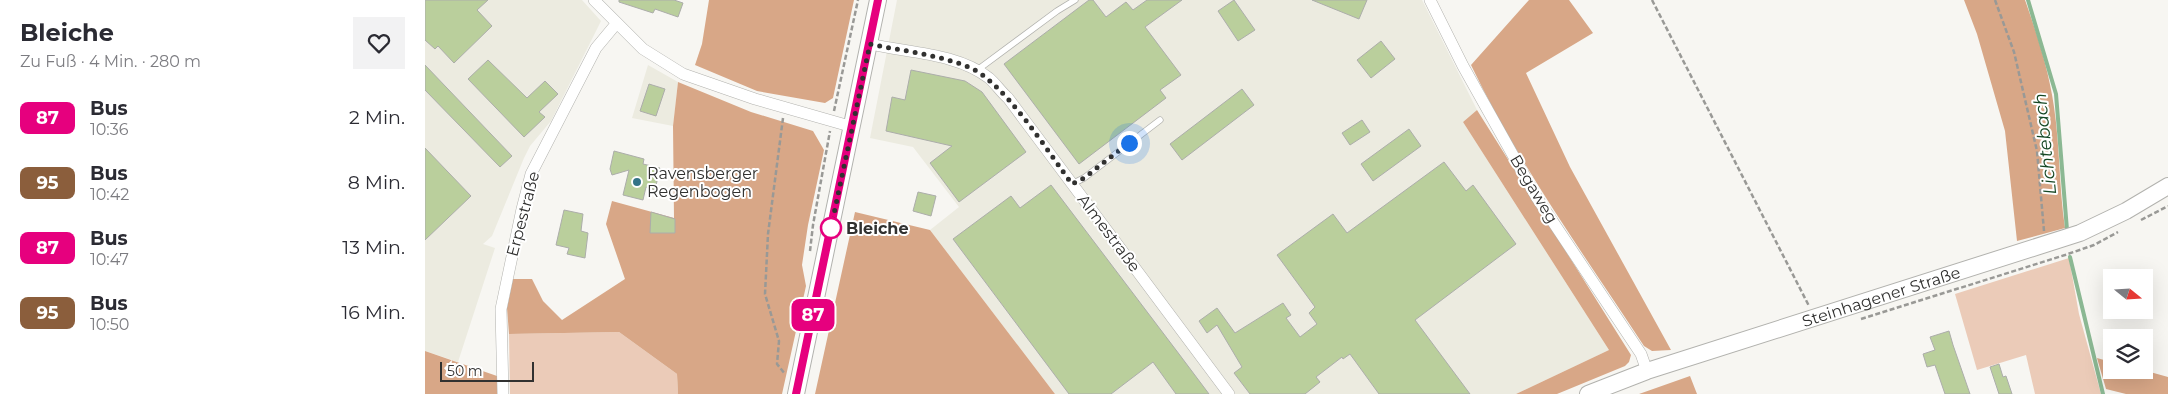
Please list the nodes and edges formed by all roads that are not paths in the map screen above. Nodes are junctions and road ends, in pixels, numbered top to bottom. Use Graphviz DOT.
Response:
graph roads {
  1 [pos="593,0"];
  2 [pos="878,0"];
  3 [pos="1075,0"];
  4 [pos="1430,0"];
  5 [pos="616,24"];
  6 [pos="870,44"];
  7 [pos="977,71"];
  8 [pos="1159,120"];
  9 [pos="853,127"];
  10 [pos="1072,184"];
  11 [pos="2168,186"];
  12 [pos="1647,371"];
  13 [pos="797,391"];
  14 [pos="503,394"];
  15 [pos="1229,394"];
  16 [pos="1588,394"];
  1 -- 5 [label="street"];
  2 -- 6 [label="main road"];
  3 -- 7 [label="lane"];
  4 -- 12 [label="street, Begaweg"];
  5 -- 9 [label="street"];
  5 -- 14 [label="street, Erpestraße"];
  6 -- 7 [label="street, Almestraße"];
  6 -- 9 [label="main road"];
  7 -- 10 [label="street, Almestraße"];
  8 -- 10 [label="lane"];
  9 -- 13 [label="main road"];
  10 -- 15 [label="street, Almestraße"];
  11 -- 12 [label="main road, Steinhagener Straße"];
  12 -- 16 [label="main road, Steinhagener Straße"];
}
